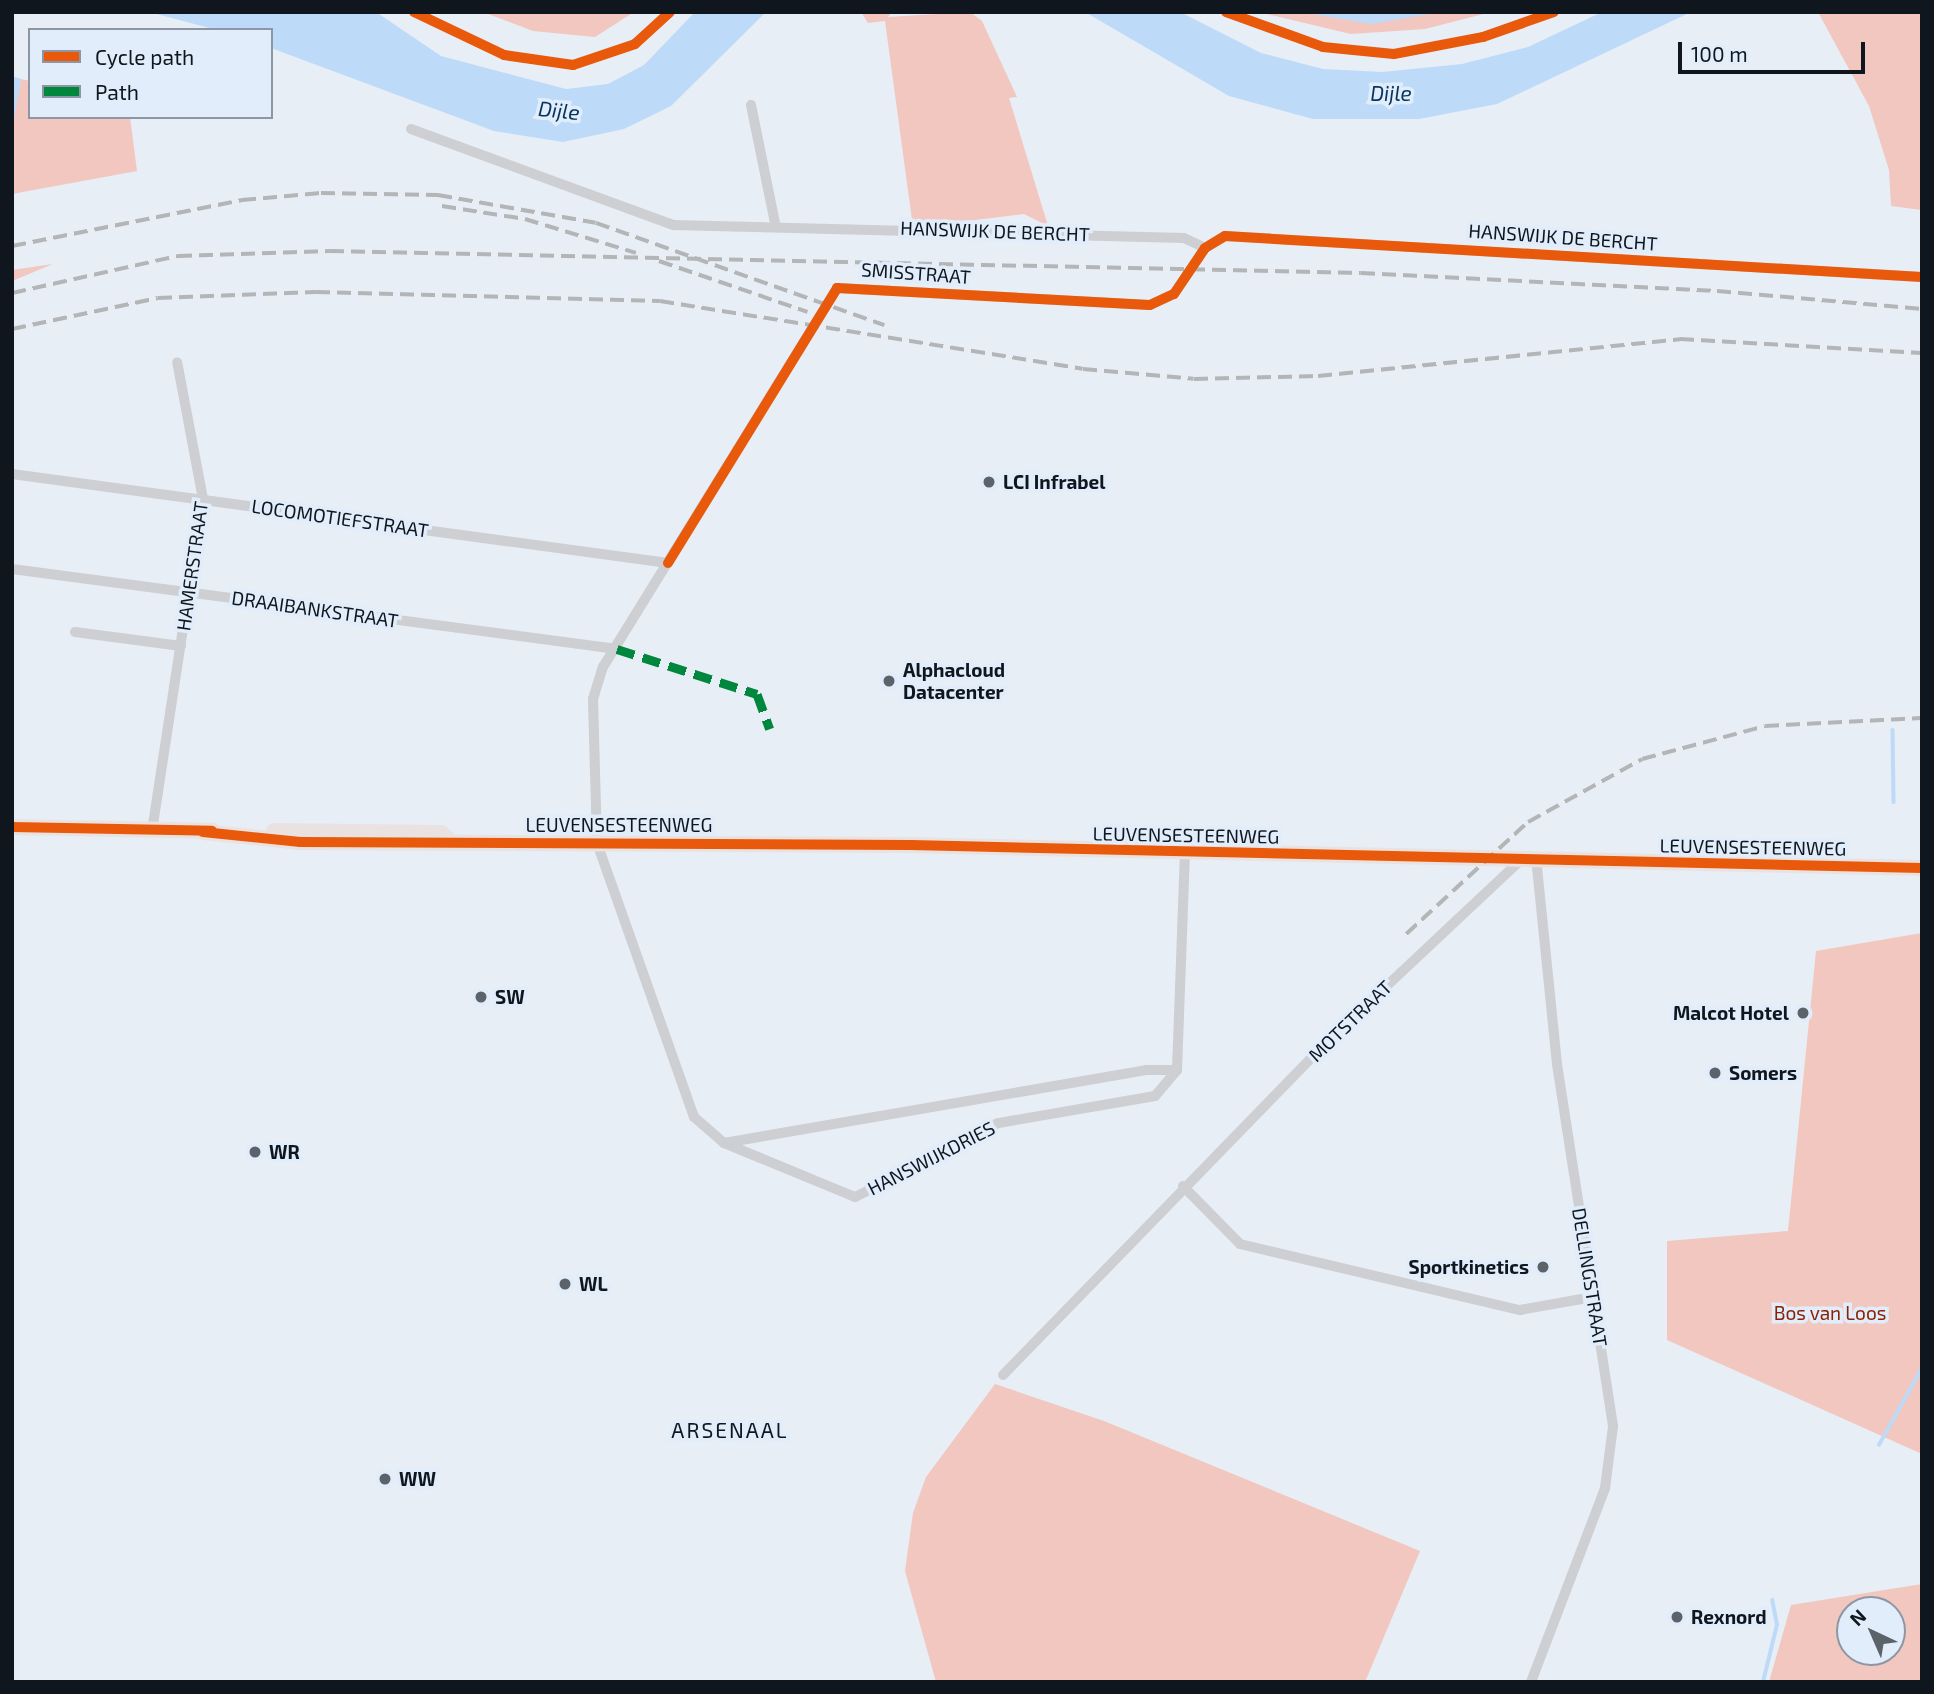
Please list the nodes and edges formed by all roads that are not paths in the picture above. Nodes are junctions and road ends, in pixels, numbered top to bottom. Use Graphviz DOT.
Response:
graph roads {
  1 [pos="751,104"];
  2 [pos="411,129"];
  3 [pos="775,223"];
  4 [pos="1205,248"];
  5 [pos="1922,277"];
  6 [pos="177,362"];
  7 [pos="12,474"];
  8 [pos="203,499"];
  9 [pos="668,563"];
  10 [pos="12,569"];
  11 [pos="188,592"];
  12 [pos="75,632"];
  13 [pos="181,646"];
  14 [pos="617,649"];
  15 [pos="12,827"];
  16 [pos="152,831"];
  17 [pos="597,843"];
  18 [pos="1185,853"];
  19 [pos="1529,859"];
  20 [pos="1922,869"];
  21 [pos="1177,1070"];
  22 [pos="724,1143"];
  23 [pos="1183,1186"];
  24 [pos="1593,1297"];
  25 [pos="1003,1375"];
  26 [pos="1531,1682"];
  1 -- 3 [label="street"];
  2 -- 3 [label="street, HANSWIJK DE BERCHT"];
  3 -- 4 [label="street, HANSWIJK DE BERCHT"];
  4 -- 5 [label="street, HANSWIJK DE BERCHT"];
  4 -- 9 [label="street, SMISSTRAAT"];
  6 -- 8 [label="street, HAMERSTRAAT"];
  7 -- 8 [label="street, LOCOMOTIEFSTRAAT"];
  8 -- 9 [label="street, LOCOMOTIEFSTRAAT"];
  8 -- 11 [label="street, HAMERSTRAAT"];
  9 -- 14 [label="street, SMISSTRAAT"];
  10 -- 11 [label="street, DRAAIBANKSTRAAT"];
  11 -- 13 [label="street, HAMERSTRAAT"];
  11 -- 14 [label="street, DRAAIBANKSTRAAT"];
  12 -- 13 [label="street, HAMERSTRAAT"];
  13 -- 16 [label="street, HAMERSTRAAT"];
  14 -- 17 [label="street, SMISSTRAAT"];
  15 -- 16 [label="main road, LEUVENSESTEENWEG"];
  16 -- 17 [label="main road, LEUVENSESTEENWEG"];
  17 -- 18 [label="main road, LEUVENSESTEENWEG"];
  17 -- 22 [label="street, HANSWIJKDRIES"];
  18 -- 19 [label="main road, LEUVENSESTEENWEG"];
  18 -- 21 [label="street"];
  19 -- 20 [label="main road, LEUVENSESTEENWEG"];
  19 -- 23 [label="street, MOTSTRAAT"];
  19 -- 24 [label="street, DELLINGSTRAAT"];
  21 -- 22 [label="street, HANSWIJKDRIES"];
  21 -- 22 [label="street, HANSWIJKDRIES"];
  23 -- 24 [label="street"];
  23 -- 25 [label="street, MOTSTRAAT"];
  24 -- 26 [label="street, DELLINGSTRAAT"];
}
